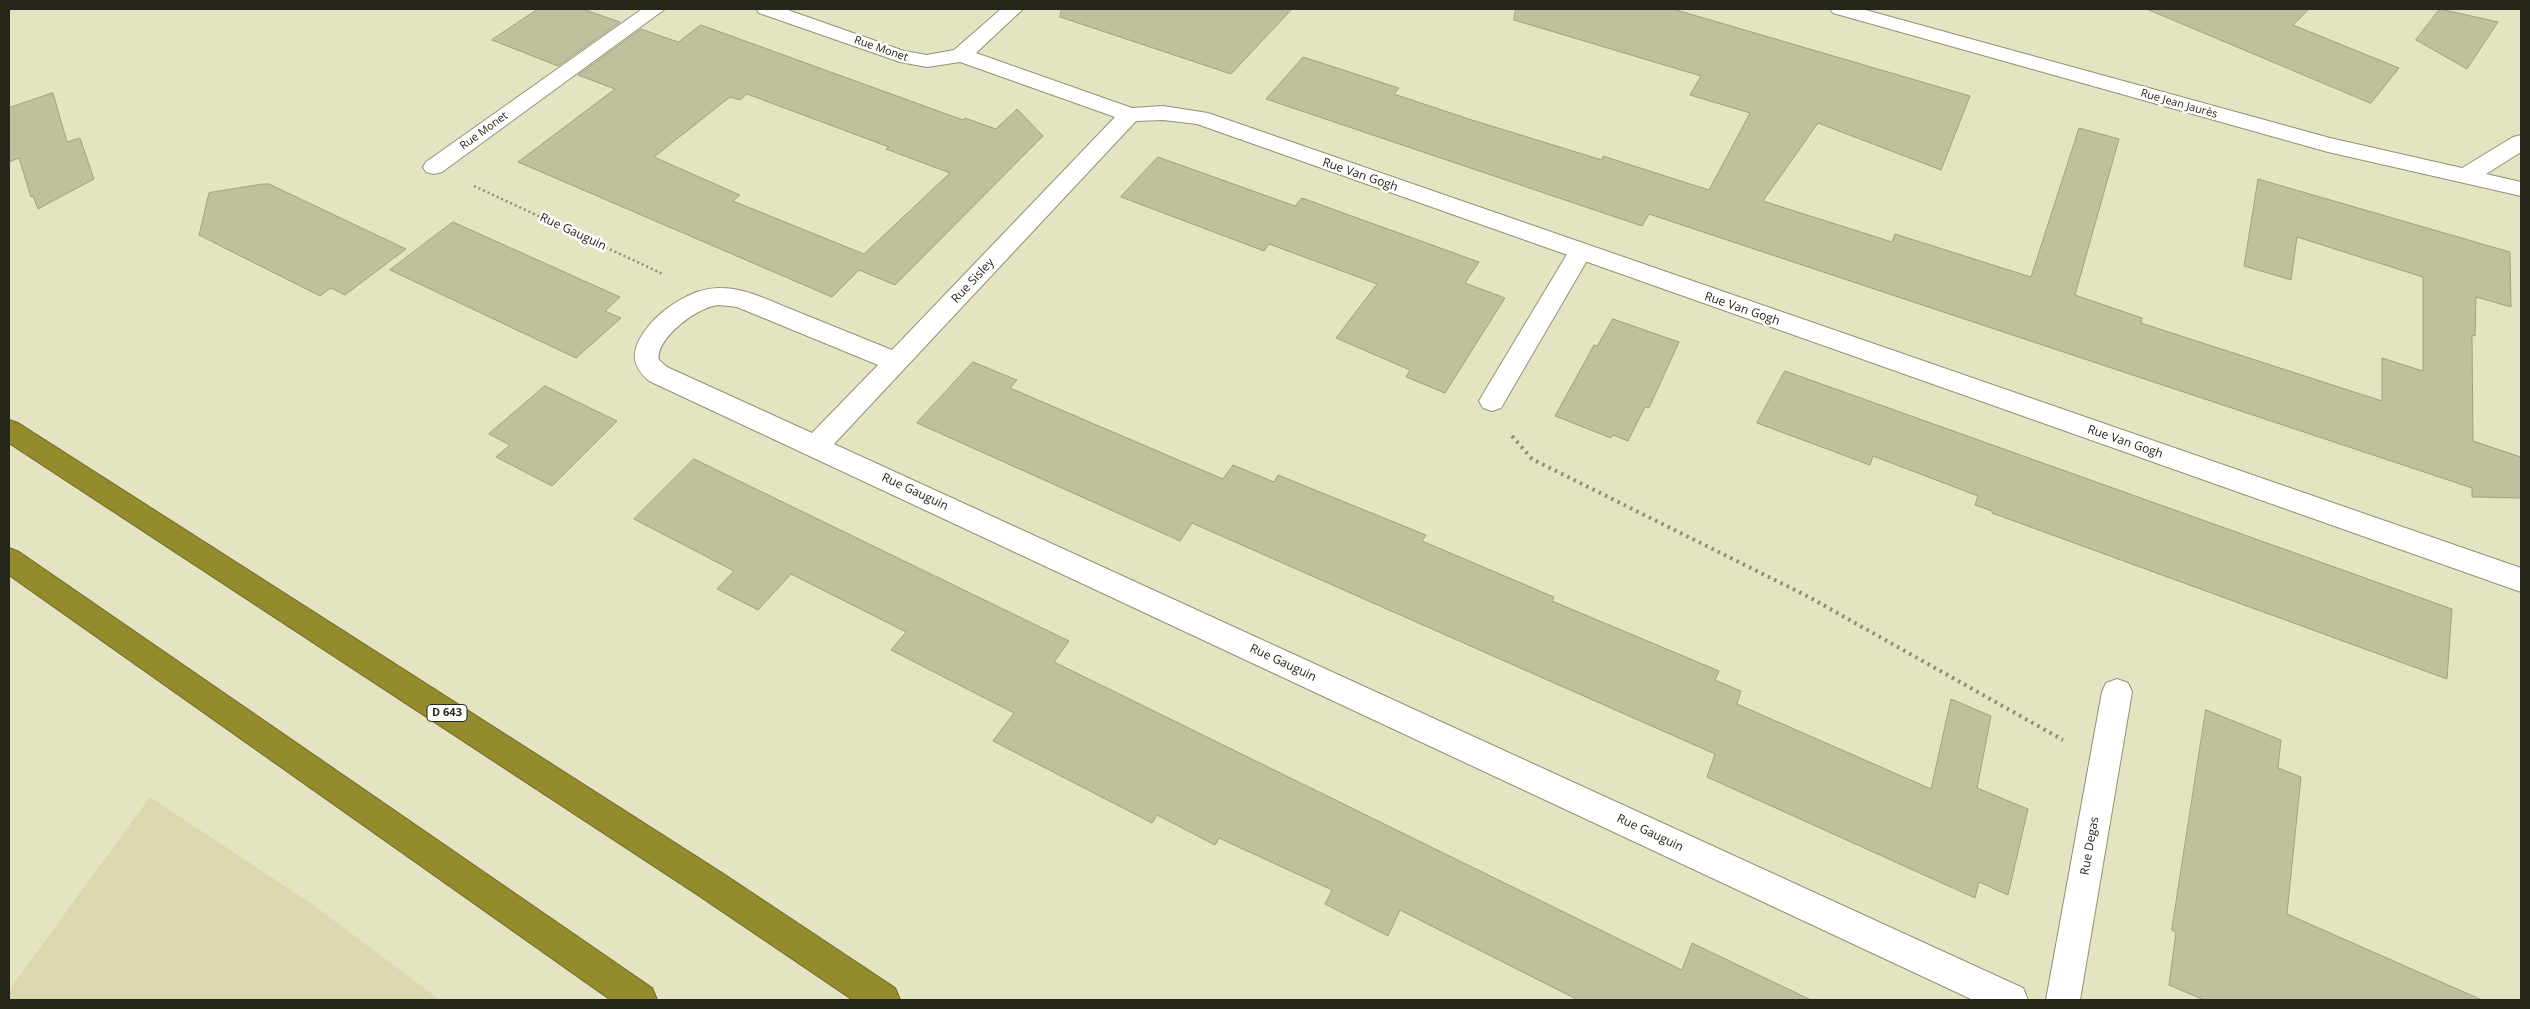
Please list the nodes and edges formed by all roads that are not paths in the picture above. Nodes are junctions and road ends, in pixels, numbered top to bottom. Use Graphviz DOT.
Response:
graph roads {
  1 [pos="655,9"];
  2 [pos="766,9"];
  3 [pos="1013,9"];
  4 [pos="1840,9"];
  5 [pos="961,55"];
  6 [pos="1130,115"];
  7 [pos="2521,142"];
  8 [pos="434,167"];
  9 [pos="2467,175"];
  10 [pos="2521,189"];
  11 [pos="1580,252"];
  12 [pos="896,362"];
  13 [pos="1492,401"];
  14 [pos="9,430"];
  15 [pos="816,446"];
  16 [pos="9,560"];
  17 [pos="2521,580"];
  18 [pos="2117,692"];
  19 [pos="640,1000"];
  20 [pos="883,1000"];
  21 [pos="2011,1000"];
  22 [pos="2063,1000"];
  1 -- 8 [label="street, Rue Monet"];
  2 -- 5 [label="street, Rue Monet"];
  3 -- 5 [label="street"];
  4 -- 9 [label="street, Rue Jean Jaurès"];
  5 -- 6 [label="street, Rue Van Gogh"];
  6 -- 11 [label="street, Rue Van Gogh"];
  6 -- 12 [label="street, Rue Sisley"];
  7 -- 9 [label="street"];
  9 -- 10 [label="street, Rue Jean Jaurès"];
  11 -- 13 [label="street"];
  11 -- 17 [label="street, Rue Van Gogh"];
  12 -- 15 [label="street, Rue Sisley"];
  12 -- 15 [label="street, Rue Gauguin"];
  14 -- 20 [label="highway, D 643"];
  15 -- 21 [label="street, Rue Gauguin"];
  16 -- 19 [label="highway"];
  18 -- 22 [label="street, Rue Degas"];
}
